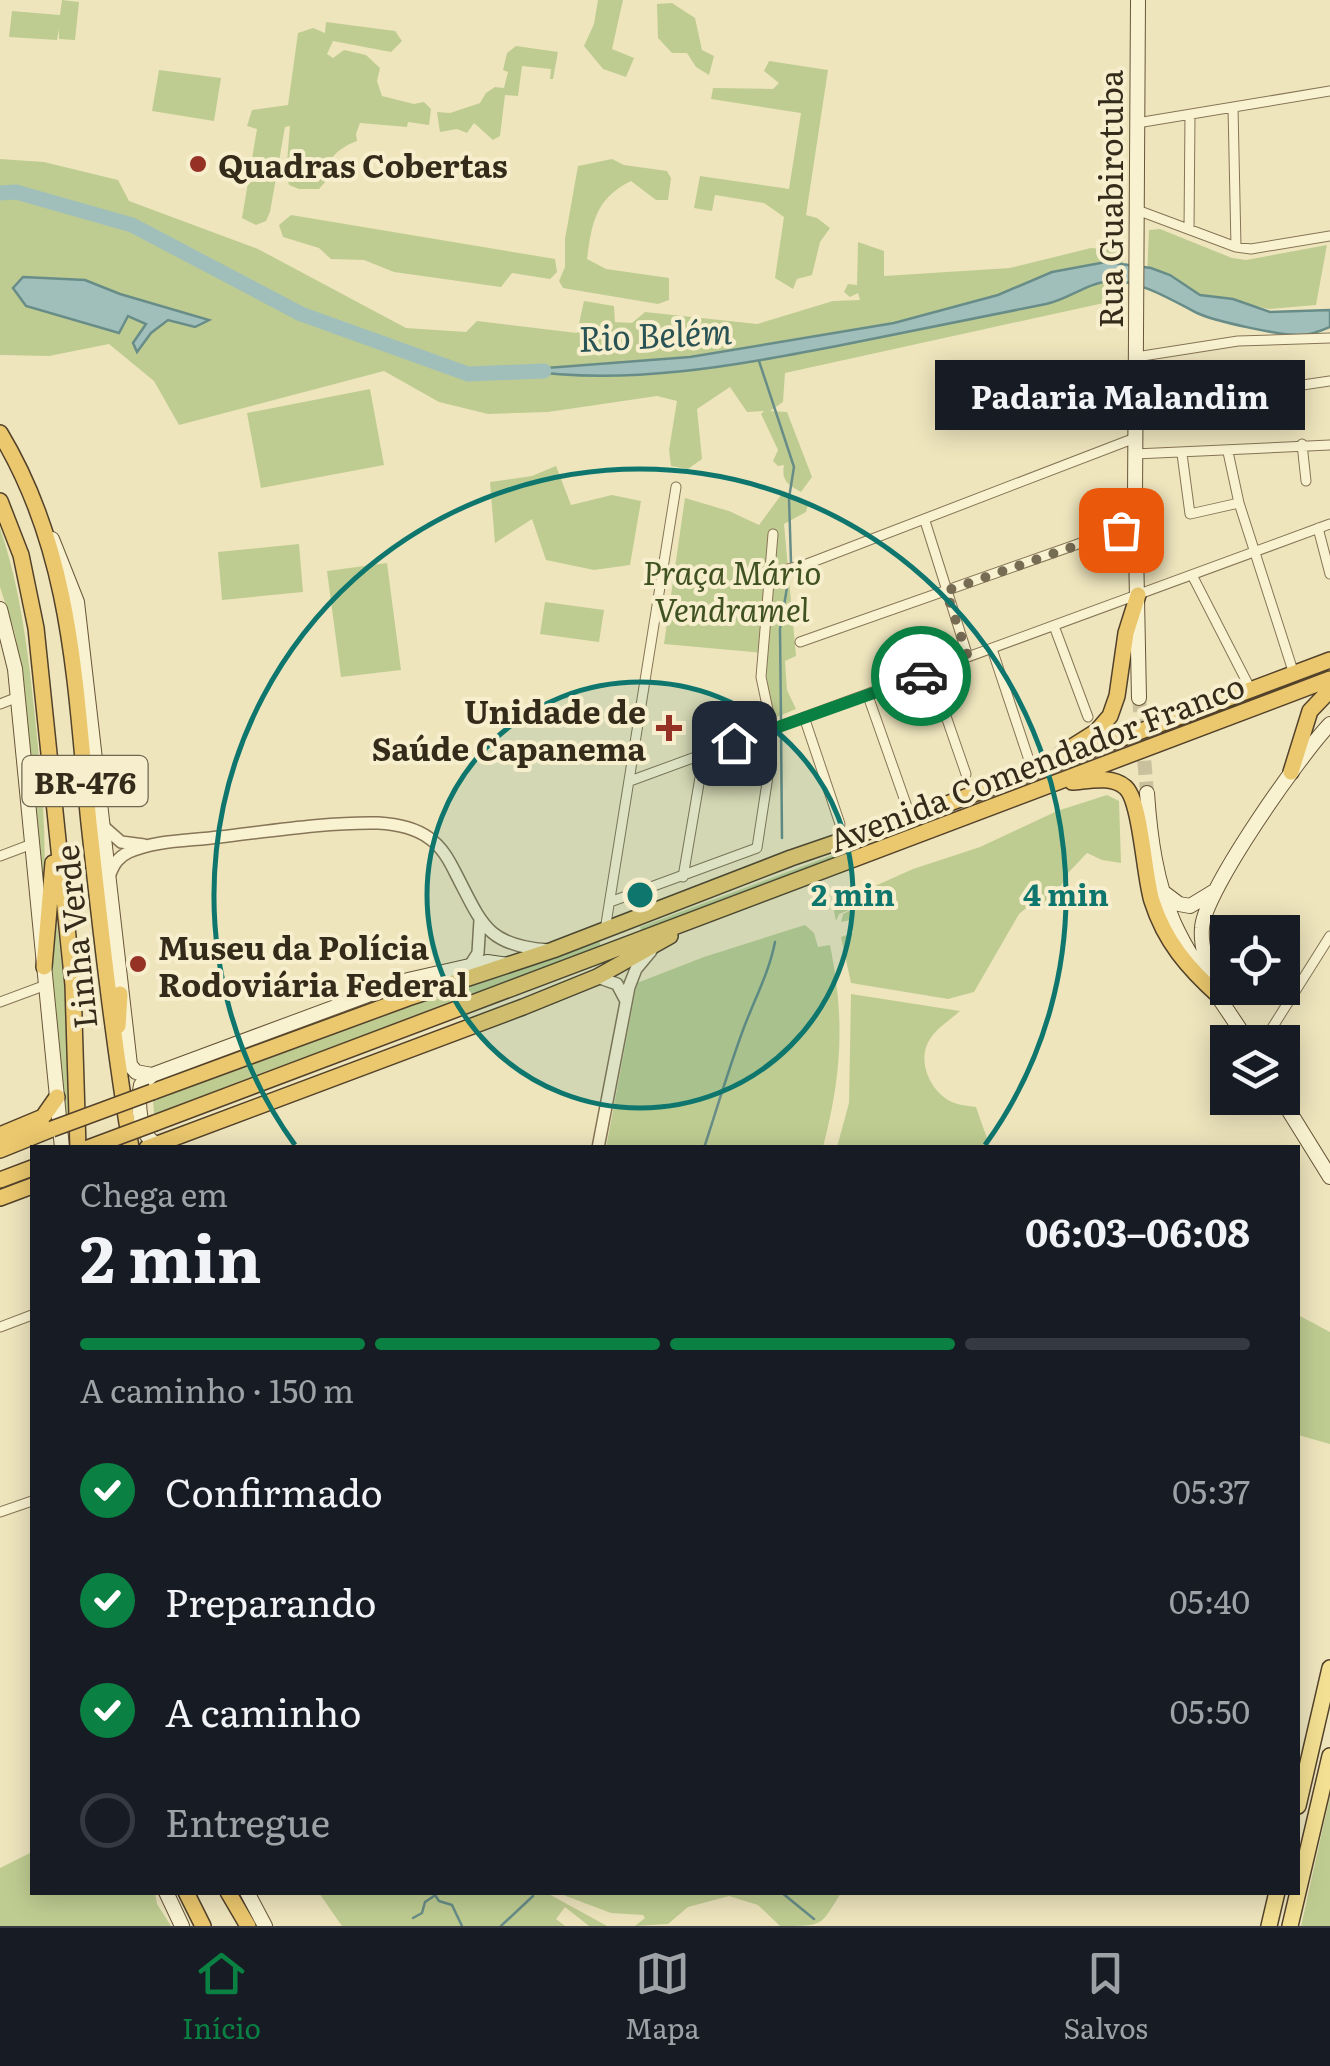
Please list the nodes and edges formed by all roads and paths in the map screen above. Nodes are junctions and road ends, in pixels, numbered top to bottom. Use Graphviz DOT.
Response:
graph roads {
  1 [pos="1138,0"];
  2 [pos="1330,91"];
  3 [pos="1233,107"];
  4 [pos="1190,115"];
  5 [pos="1137,123"];
  6 [pos="1137,210"];
  7 [pos="1189,228"];
  8 [pos="1330,236"];
  9 [pos="1236,247"];
  10 [pos="1330,338"];
  11 [pos="1136,357"];
  12 [pos="1330,381"];
  13 [pos="1136,410"];
  14 [pos="0,433"];
  15 [pos="1302,444"];
  16 [pos="1330,445"];
  17 [pos="1135,446"];
  18 [pos="1228,452"];
  19 [pos="1182,454"];
  20 [pos="1306,481"];
  21 [pos="676,487"];
  22 [pos="0,501"];
  23 [pos="1239,503"];
  24 [pos="38,510"];
  25 [pos="925,520"];
  26 [pos="1330,524"];
  27 [pos="1136,528"];
  28 [pos="1318,528"];
  29 [pos="773,534"];
  30 [pos="1256,551"];
  31 [pos="1192,574"];
  32 [pos="1330,574"];
  33 [pos="769,578"];
  34 [pos="946,591"];
  35 [pos="1138,594"];
  36 [pos="0,609"];
  37 [pos="1054,626"];
  38 [pos="800,642"];
  39 [pos="992,649"];
  40 [pos="968,657"];
  41 [pos="1330,660"];
  42 [pos="931,673"];
  43 [pos="1294,674"];
  44 [pos="1330,679"];
  45 [pos="1251,690"];
  46 [pos="1330,690"];
  47 [pos="868,696"];
  48 [pos="18,697"];
  49 [pos="1139,698"];
  50 [pos="0,704"];
  51 [pos="1088,717"];
  52 [pos="801,718"];
  53 [pos="1330,724"];
  54 [pos="770,729"];
  55 [pos="704,754"];
  56 [pos="1039,770"];
  57 [pos="1291,772"];
  58 [pos="966,774"];
  59 [pos="630,781"];
  60 [pos="1053,784"];
  61 [pos="1147,793"];
  62 [pos="301,813"];
  63 [pos="911,818"];
  64 [pos="100,820"];
  65 [pos="57,824"];
  66 [pos="840,824"];
  67 [pos="304,828"];
  68 [pos="32,844"];
  69 [pos="148,845"];
  70 [pos="0,856"];
  71 [pos="684,877"];
  72 [pos="106,881"];
  73 [pos="1216,889"];
  74 [pos="1163,891"];
  75 [pos="610,902"];
  76 [pos="698,918"];
  77 [pos="480,920"];
  78 [pos="605,930"];
  79 [pos="1330,936"];
  80 [pos="658,944"];
  81 [pos="552,950"];
  82 [pos="471,965"];
  83 [pos="509,966"];
  84 [pos="44,967"];
  85 [pos="1210,967"];
  86 [pos="597,976"];
  87 [pos="456,982"];
  88 [pos="1210,982"];
  89 [pos="46,985"];
  90 [pos="1210,988"];
  91 [pos="120,994"];
  92 [pos="547,996"];
  93 [pos="626,1001"];
  94 [pos="0,1002"];
  95 [pos="464,1006"];
  96 [pos="1274,1025"];
  97 [pos="116,1055"];
  98 [pos="152,1084"];
  99 [pos="57,1096"];
  100 [pos="1292,1115"];
  101 [pos="0,1135"];
  102 [pos="62,1145"];
  103 [pos="78,1145"];
  104 [pos="96,1145"];
  105 [pos="131,1145"];
  106 [pos="150,1145"];
  107 [pos="599,1145"];
  108 [pos="0,1150"];
  109 [pos="30,1169"];
  110 [pos="1330,1177"];
  111 [pos="0,1180"];
  112 [pos="30,1187"];
  113 [pos="0,1198"];
  114 [pos="30,1316"];
  115 [pos="0,1327"];
  116 [pos="0,1499"];
  117 [pos="30,1502"];
  118 [pos="2,1512"];
  119 [pos="1330,1668"];
  120 [pos="1312,1746"];
  121 [pos="1330,1754"];
  122 [pos="1300,1797"];
  123 [pos="1300,1883"];
  124 [pos="167,1895"];
  125 [pos="188,1895"];
  126 [pos="230,1895"];
  127 [pos="250,1895"];
  128 [pos="1276,1895"];
  129 [pos="1297,1895"];
  130 [pos="182,1926"];
  131 [pos="203,1926"];
  132 [pos="248,1926"];
  133 [pos="265,1926"];
  134 [pos="1269,1926"];
  135 [pos="1290,1926"];
  1 -- 5 [label="main road, Rua Guabirotuba"];
  2 -- 3 [label="street"];
  3 -- 4 [label="street"];
  3 -- 9 [label="street"];
  4 -- 5 [label="street"];
  4 -- 7 [label="street"];
  5 -- 6 [label="main road, Rua Guabirotuba"];
  6 -- 7 [label="street"];
  6 -- 11 [label="main road, Rua Guabirotuba"];
  7 -- 9 [label="street"];
  8 -- 9 [label="street"];
  10 -- 11 [label="street"];
  11 -- 13 [label="main road, Rua Guabirotuba"];
  12 -- 13 [label="street"];
  13 -- 17 [label="main road, Rua Guabirotuba"];
  14 -- 24 [label="highway, Linha Verde / BR-476"];
  15 -- 16 [label="street"];
  15 -- 18 [label="street"];
  15 -- 20 [label="street"];
  17 -- 19 [label="street"];
  17 -- 25 [label="street"];
  17 -- 27 [label="main road, Rua Guabirotuba"];
  18 -- 19 [label="street"];
  18 -- 23 [label="street"];
  19 -- 23 [label="street"];
  21 -- 59 [label="street"];
  22 -- 65 [label="highway, Linha Verde / BR-476"];
  23 -- 30 [label="street"];
  24 -- 64 [label="main road"];
  24 -- 97 [label="highway, Linha Verde / BR-476"];
  25 -- 33 [label="street"];
  25 -- 34 [label="street"];
  26 -- 28 [label="street"];
  27 -- 34 [label="street"];
  27 -- 35 [label="main road, Rua Guabirotuba"];
  28 -- 30 [label="street"];
  28 -- 32 [label="street"];
  29 -- 33 [label="street"];
  30 -- 31 [label="street"];
  30 -- 43 [label="street"];
  31 -- 35 [label="street"];
  31 -- 45 [label="street"];
  33 -- 54 [label="street"];
  34 -- 38 [label="street"];
  34 -- 40 [label="street"];
  35 -- 37 [label="street"];
  35 -- 49 [label="main road, Rua Guabirotuba"];
  35 -- 56 [label="highway"];
  36 -- 48 [label="main road"];
  37 -- 39 [label="street"];
  37 -- 51 [label="street"];
  39 -- 40 [label="street"];
  39 -- 56 [label="street"];
  40 -- 42 [label="street"];
  41 -- 43 [label="highway, Avenida Comendador Franco"];
  42 -- 47 [label="street"];
  42 -- 58 [label="street"];
  43 -- 45 [label="highway, Avenida Comendador Franco"];
  44 -- 60 [label="highway, Avenida Comendador Franco"];
  45 -- 56 [label="highway, Avenida Comendador Franco"];
  46 -- 57 [label="highway"];
  47 -- 52 [label="street"];
  47 -- 63 [label="street"];
  48 -- 50 [label="street"];
  48 -- 68 [label="main road"];
  52 -- 54 [label="street"];
  52 -- 66 [label="street"];
  53 -- 57 [label="main road"];
  54 -- 55 [label="street"];
  54 -- 71 [label="street"];
  55 -- 59 [label="street"];
  55 -- 71 [label="street"];
  56 -- 63 [label="highway, Avenida Comendador Franco"];
  57 -- 73 [label="main road"];
  59 -- 75 [label="street"];
  60 -- 76 [label="highway, Avenida Comendador Franco"];
  60 -- 90 [label="highway"];
  61 -- 74 [label="main road"];
  62 -- 67 [label="street"];
  63 -- 78 [label="highway, Avenida Comendador Franco"];
  64 -- 69 [label="street"];
  64 -- 72 [label="main road"];
  65 -- 84 [label="highway"];
  65 -- 103 [label="highway, Linha Verde / BR-476"];
  67 -- 69 [label="street"];
  67 -- 77 [label="street"];
  68 -- 70 [label="street"];
  68 -- 84 [label="main road"];
  69 -- 72 [label="street"];
  71 -- 75 [label="street"];
  72 -- 91 [label="main road"];
  73 -- 74 [label="main road"];
  73 -- 85 [label="main road"];
  74 -- 88 [label="main road"];
  75 -- 78 [label="street"];
  76 -- 80 [label="highway"];
  76 -- 95 [label="highway, Avenida Comendador Franco"];
  77 -- 81 [label="street"];
  77 -- 82 [label="street"];
  78 -- 81 [label="highway, Avenida Comendador Franco"];
  79 -- 96 [label="street"];
  80 -- 86 [label="highway"];
  80 -- 93 [label="street"];
  81 -- 83 [label="highway, Avenida Comendador Franco"];
  82 -- 83 [label="main road, Avenida Comendador Franco"];
  82 -- 87 [label="street"];
  82 -- 98 [label="main road, Avenida Comendador Franco"];
  83 -- 87 [label="highway, Avenida Comendador Franco"];
  84 -- 89 [label="main road"];
  86 -- 92 [label="highway"];
  86 -- 93 [label="street"];
  87 -- 98 [label="highway, Avenida Comendador Franco"];
  89 -- 94 [label="street"];
  89 -- 99 [label="main road"];
  91 -- 97 [label="highway"];
  91 -- 98 [label="main road"];
  92 -- 95 [label="highway"];
  92 -- 106 [label="highway"];
  93 -- 107 [label="street"];
  95 -- 104 [label="highway, Avenida Comendador Franco, bridge"];
  97 -- 105 [label="highway, Linha Verde / BR-476"];
  98 -- 106 [label="main road"];
  98 -- 108 [label="highway, Avenida Comendador Franco, bridge"];
  99 -- 101 [label="highway"];
  99 -- 102 [label="main road"];
  100 -- 110 [label="main road"];
  109 -- 111 [label="highway"];
  112 -- 113 [label="highway"];
  114 -- 115 [label="street"];
  116 -- 118 [label="street"];
  117 -- 118 [label="street"];
  119 -- 120 [label="main road"];
  120 -- 121 [label="main road"];
  120 -- 122 [label="main road"];
  121 -- 123 [label="main road"];
  124 -- 130 [label="main road"];
  125 -- 131 [label="highway"];
  126 -- 132 [label="highway"];
  127 -- 133 [label="main road"];
  128 -- 134 [label="main road"];
  129 -- 135 [label="main road"];
}
